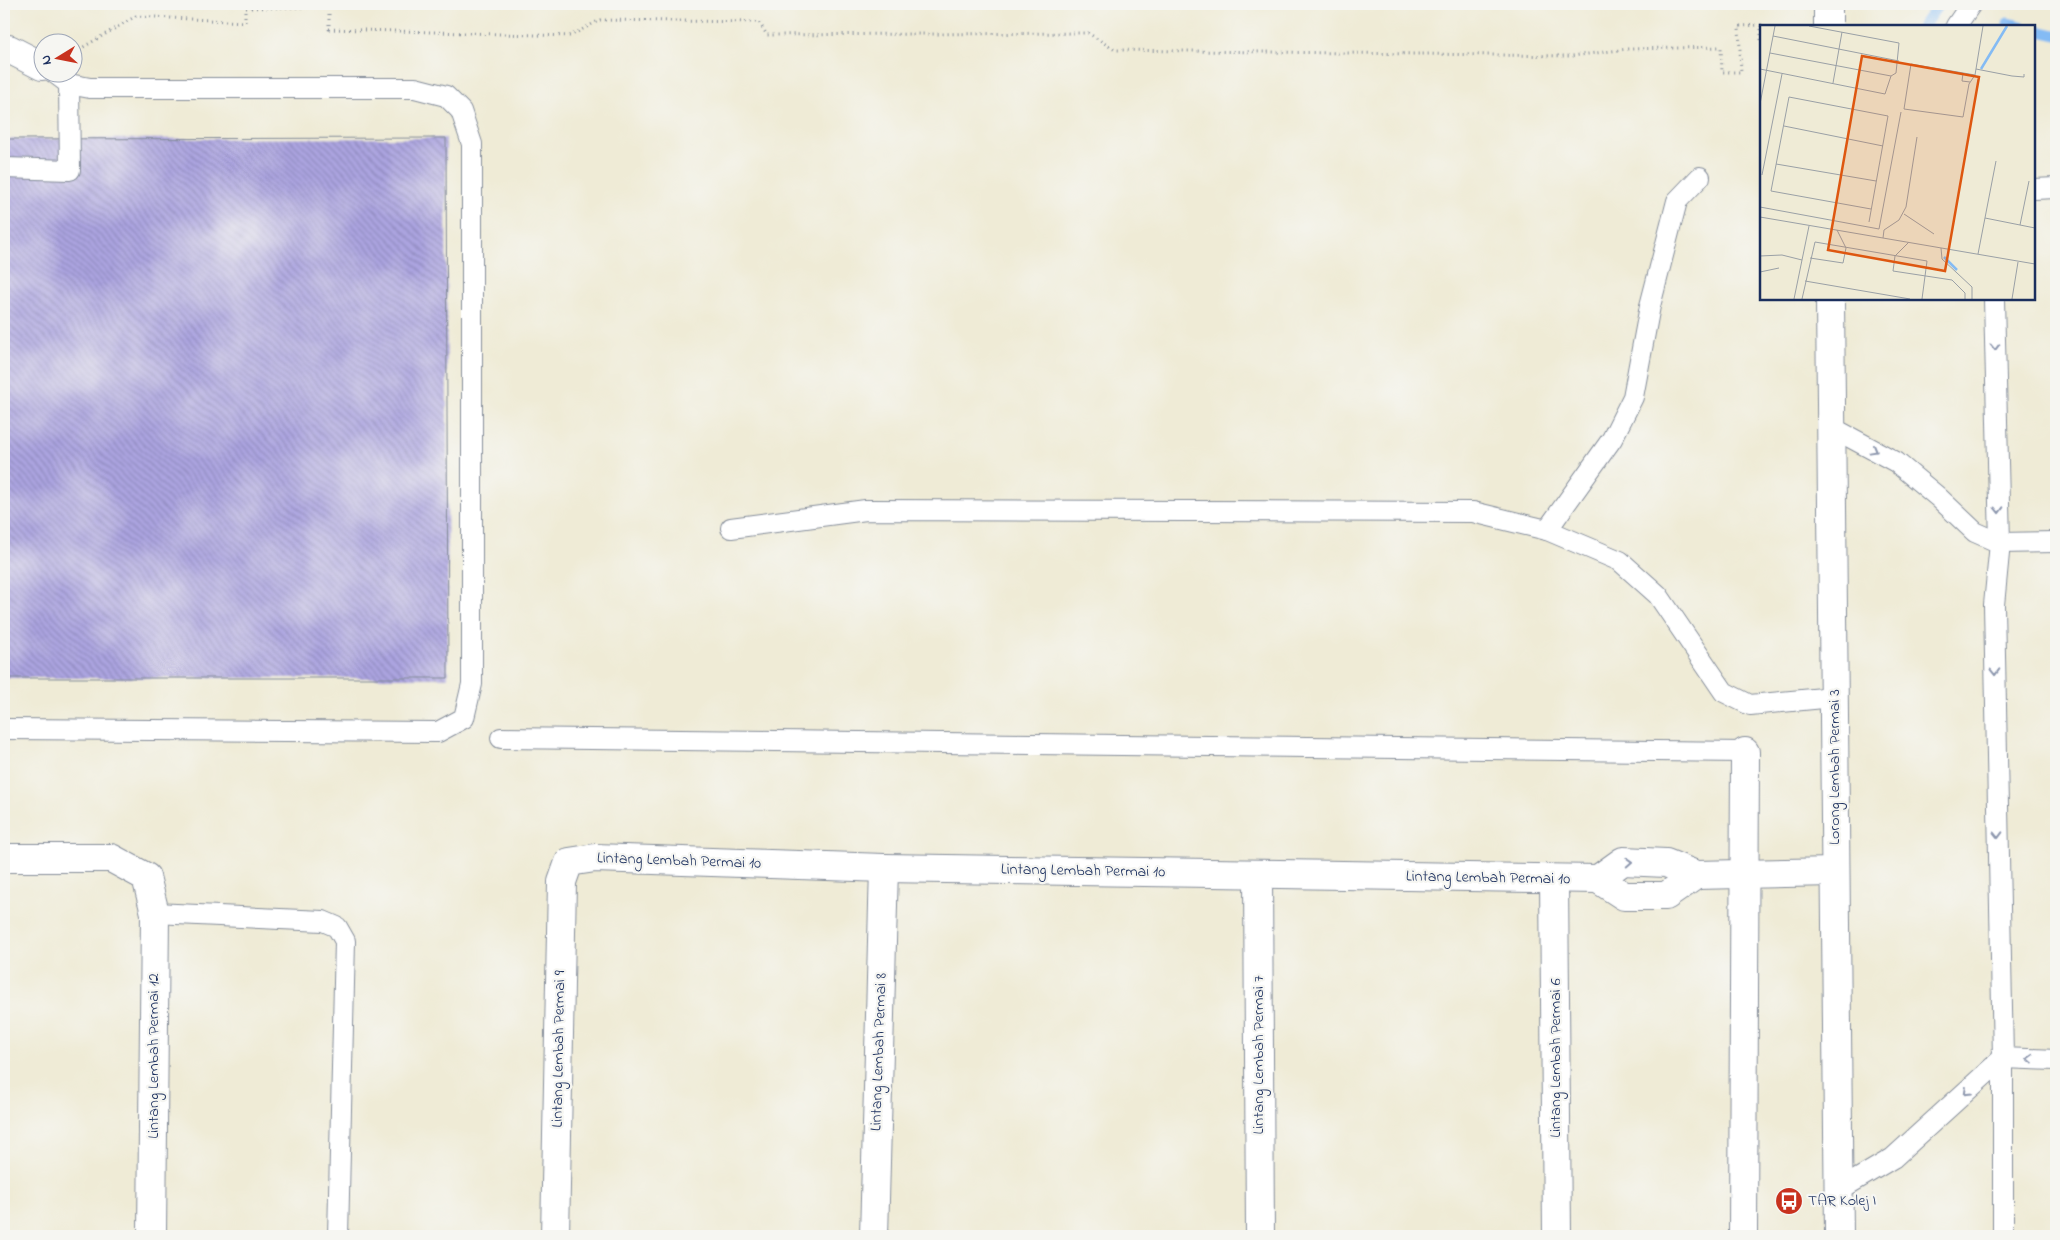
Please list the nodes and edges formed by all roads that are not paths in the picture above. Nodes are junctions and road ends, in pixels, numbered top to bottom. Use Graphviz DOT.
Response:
graph roads {
  1 [pos="1828,4"];
  2 [pos="1971,4"];
  3 [pos="1828,25"];
  4 [pos="1957,25"];
  5 [pos="4,49"];
  6 [pos="32,61"];
  7 [pos="61,82"];
  8 [pos="73,82"];
  9 [pos="4,168"];
  10 [pos="1700,177"];
  11 [pos="2035,188"];
  12 [pos="2056,188"];
  13 [pos="1830,300"];
  14 [pos="1994,300"];
  15 [pos="1831,426"];
  16 [pos="731,528"];
  17 [pos="1548,530"];
  18 [pos="2056,542"];
  19 [pos="2000,543"];
  20 [pos="1834,697"];
  21 [pos="4,729"];
  22 [pos="502,738"];
  23 [pos="1745,752"];
  24 [pos="4,858"];
  25 [pos="569,862"];
  26 [pos="884,868"];
  27 [pos="1836,872"];
  28 [pos="1258,874"];
  29 [pos="1744,874"];
  30 [pos="1554,879"];
  31 [pos="155,913"];
  32 [pos="2003,1058"];
  33 [pos="2056,1060"];
  34 [pos="1839,1190"];
  35 [pos="152,1236"];
  36 [pos="338,1236"];
  37 [pos="555,1236"];
  38 [pos="874,1236"];
  39 [pos="1260,1236"];
  40 [pos="1557,1236"];
  41 [pos="1743,1236"];
  42 [pos="1839,1236"];
  43 [pos="2003,1236"];
  1 -- 3 [label="street"];
  2 -- 4 [label="lane"];
  5 -- 6 [label="street"];
  7 -- 9 [label="lane"];
  8 -- 21 [label="lane"];
  10 -- 17 [label="lane"];
  11 -- 12 [label="lane"];
  13 -- 15 [label="street, Lorong Lembah Permai 3"];
  14 -- 19 [label="lane, one-way"];
  15 -- 19 [label="lane, one-way"];
  15 -- 20 [label="street, Lorong Lembah Permai 3"];
  16 -- 17 [label="lane"];
  17 -- 20 [label="lane"];
  18 -- 19 [label="lane"];
  19 -- 32 [label="lane, one-way"];
  20 -- 27 [label="street, Lorong Lembah Permai 3"];
  22 -- 23 [label="lane"];
  23 -- 29 [label="street"];
  24 -- 31 [label="street, Lintang Lembah Permai 12"];
  25 -- 26 [label="street, Lintang Lembah Permai 10"];
  25 -- 37 [label="street, Lintang Lembah Permai 9"];
  26 -- 28 [label="street, Lintang Lembah Permai 10"];
  26 -- 38 [label="street, Lintang Lembah Permai 8"];
  27 -- 29 [label="street, Lintang Lembah Permai 10"];
  27 -- 34 [label="street, Lorong Lembah Permai 3"];
  28 -- 30 [label="street, Lintang Lembah Permai 10"];
  28 -- 39 [label="street, Lintang Lembah Permai 7"];
  29 -- 30 [label="street, Lintang Lembah Permai 10"];
  29 -- 41 [label="street"];
  30 -- 40 [label="street, Lintang Lembah Permai 6"];
  31 -- 35 [label="street, Lintang Lembah Permai 12"];
  31 -- 36 [label="lane"];
  33 -- 32 [label="lane, one-way"];
  32 -- 34 [label="lane, one-way"];
  32 -- 43 [label="lane"];
  34 -- 42 [label="street, Lorong Lembah Permai 3"];
}
